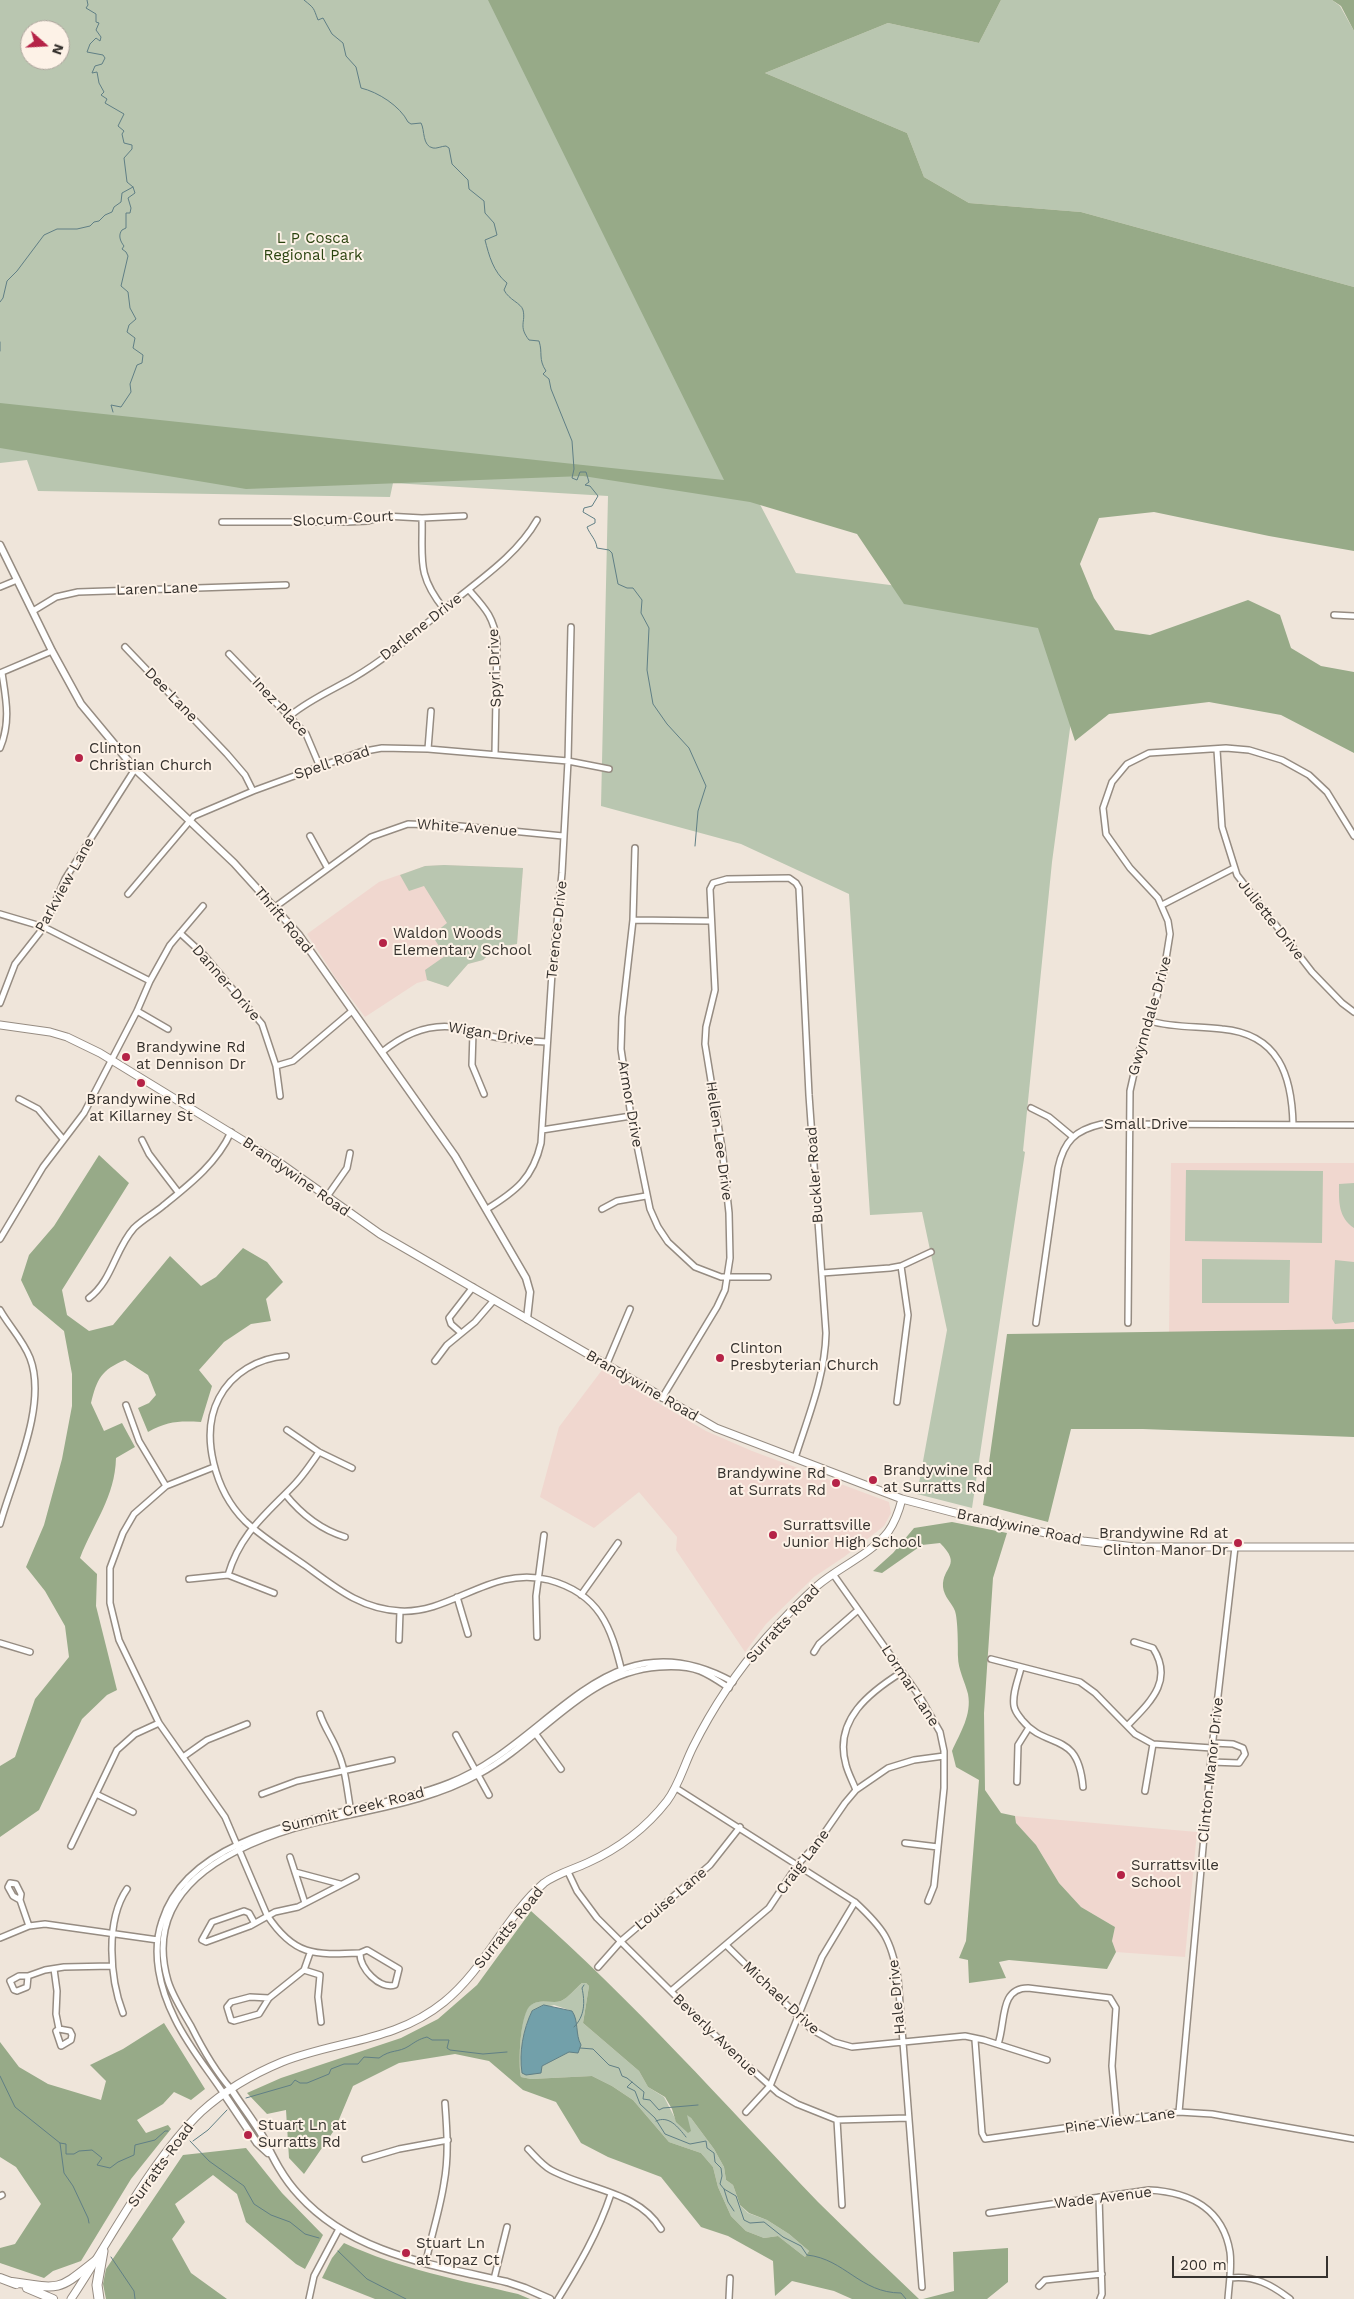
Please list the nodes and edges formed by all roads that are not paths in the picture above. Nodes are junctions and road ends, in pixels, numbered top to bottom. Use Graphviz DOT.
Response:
graph roads {
  1 [pos="464,516"];
  2 [pos="422,518"];
  3 [pos="537,520"];
  4 [pos="222,522"];
  5 [pos="0,545"];
  6 [pos="17,580"];
  7 [pos="286,585"];
  8 [pos="0,587"];
  9 [pos="468,590"];
  10 [pos="444,609"];
  11 [pos="33,610"];
  12 [pos="1334,615"];
  13 [pos="1354,616"];
  14 [pos="571,627"];
  15 [pos="124,647"];
  16 [pos="52,652"];
  17 [pos="229,654"];
  18 [pos="1,673"];
  19 [pos="431,711"];
  20 [pos="290,715"];
  21 [pos="0,748"];
  22 [pos="428,749"];
  23 [pos="1217,750"];
  24 [pos="496,754"];
  25 [pos="568,761"];
  26 [pos="320,767"];
  27 [pos="135,769"];
  28 [pos="609,769"];
  29 [pos="253,791"];
  30 [pos="188,820"];
  31 [pos="310,836"];
  32 [pos="563,836"];
  33 [pos="1354,836"];
  34 [pos="634,848"];
  35 [pos="328,867"];
  36 [pos="1234,868"];
  37 [pos="727,879"];
  38 [pos="128,894"];
  39 [pos="1162,905"];
  40 [pos="203,906"];
  41 [pos="275,907"];
  42 [pos="0,914"];
  43 [pos="633,920"];
  44 [pos="711,921"];
  45 [pos="44,927"];
  46 [pos="180,933"];
  47 [pos="150,981"];
  48 [pos="0,1003"];
  49 [pos="137,1011"];
  50 [pos="352,1011"];
  51 [pos="1354,1012"];
  52 [pos="1150,1021"];
  53 [pos="0,1025"];
  54 [pos="168,1028"];
  55 [pos="473,1032"];
  56 [pos="547,1042"];
  57 [pos="382,1052"];
  58 [pos="111,1060"];
  59 [pos="276,1066"];
  60 [pos="484,1094"];
  61 [pos="280,1096"];
  62 [pos="19,1098"];
  63 [pos="1031,1108"];
  64 [pos="631,1116"];
  65 [pos="1354,1124"];
  66 [pos="1129,1125"];
  67 [pos="1293,1125"];
  68 [pos="542,1130"];
  69 [pos="231,1132"];
  70 [pos="1073,1137"];
  71 [pos="63,1139"];
  72 [pos="142,1140"];
  73 [pos="350,1153"];
  74 [pos="178,1192"];
  75 [pos="646,1196"];
  76 [pos="326,1198"];
  77 [pos="487,1209"];
  78 [pos="602,1209"];
  79 [pos="0,1239"];
  80 [pos="931,1252"];
  81 [pos="901,1266"];
  82 [pos="822,1273"];
  83 [pos="768,1276"];
  84 [pos="727,1278"];
  85 [pos="473,1287"];
  86 [pos="89,1298"];
  87 [pos="494,1300"];
  88 [pos="630,1309"];
  89 [pos="0,1310"];
  90 [pos="527,1319"];
  91 [pos="1128,1323"];
  92 [pos="1036,1324"];
  93 [pos="460,1332"];
  94 [pos="286,1356"];
  95 [pos="435,1361"];
  96 [pos="606,1366"];
  97 [pos="662,1398"];
  98 [pos="897,1402"];
  99 [pos="126,1405"];
  100 [pos="287,1430"];
  101 [pos="319,1452"];
  102 [pos="795,1458"];
  103 [pos="214,1467"];
  104 [pos="352,1468"];
  105 [pos="166,1486"];
  106 [pos="284,1494"];
  107 [pos="902,1499"];
  108 [pos="2,1512"];
  109 [pos="0,1524"];
  110 [pos="252,1527"];
  111 [pos="544,1535"];
  112 [pos="344,1537"];
  113 [pos="618,1543"];
  114 [pos="1235,1547"];
  115 [pos="1354,1547"];
  116 [pos="833,1574"];
  117 [pos="228,1575"];
  118 [pos="538,1578"];
  119 [pos="189,1579"];
  120 [pos="274,1594"];
  121 [pos="581,1595"];
  122 [pos="457,1597"];
  123 [pos="858,1610"];
  124 [pos="400,1611"];
  125 [pos="468,1634"];
  126 [pos="537,1637"];
  127 [pos="399,1640"];
  128 [pos="1134,1642"];
  129 [pos="0,1643"];
  130 [pos="30,1652"];
  131 [pos="814,1652"];
  132 [pos="990,1659"];
  133 [pos="1022,1668"];
  134 [pos="622,1672"];
  135 [pos="902,1672"];
  136 [pos="733,1682"];
  137 [pos="728,1688"];
  138 [pos="320,1714"];
  139 [pos="159,1723"];
  140 [pos="246,1724"];
  141 [pos="1128,1725"];
  142 [pos="1028,1729"];
  143 [pos="535,1733"];
  144 [pos="456,1735"];
  145 [pos="1153,1744"];
  146 [pos="1213,1746"];
  147 [pos="944,1756"];
  148 [pos="183,1757"];
  149 [pos="392,1760"];
  150 [pos="1211,1762"];
  151 [pos="561,1769"];
  152 [pos="344,1770"];
  153 [pos="477,1773"];
  154 [pos="1017,1782"];
  155 [pos="1083,1787"];
  156 [pos="676,1788"];
  157 [pos="856,1790"];
  158 [pos="1145,1791"];
  159 [pos="96,1794"];
  160 [pos="262,1794"];
  161 [pos="489,1795"];
  162 [pos="133,1812"];
  163 [pos="351,1812"];
  164 [pos="740,1827"];
  165 [pos="905,1843"];
  166 [pos="71,1846"];
  167 [pos="938,1847"];
  168 [pos="239,1848"];
  169 [pos="290,1857"];
  170 [pos="798,1864"];
  171 [pos="295,1872"];
  172 [pos="568,1872"];
  173 [pos="356,1877"];
  174 [pos="341,1884"];
  175 [pos="127,1889"];
  176 [pos="20,1900"];
  177 [pos="928,1900"];
  178 [pos="855,1902"];
  179 [pos="305,1904"];
  180 [pos="267,1915"];
  181 [pos="254,1922"];
  182 [pos="29,1926"];
  183 [pos="114,1933"];
  184 [pos="0,1938"];
  185 [pos="157,1940"];
  186 [pos="164,1941"];
  187 [pos="621,1941"];
  188 [pos="726,1945"];
  189 [pos="310,1953"];
  190 [pos="360,1953"];
  191 [pos="112,1966"];
  192 [pos="598,1967"];
  193 [pos="54,1969"];
  194 [pos="304,1970"];
  195 [pos="28,1976"];
  196 [pos="671,1992"];
  197 [pos="269,1998"];
  198 [pos="123,2013"];
  199 [pos="797,2015"];
  200 [pos="321,2022"];
  201 [pos="59,2029"];
  202 [pos="975,2040"];
  203 [pos="901,2041"];
  204 [pos="998,2044"];
  205 [pos="1047,2060"];
  206 [pos="770,2086"];
  207 [pos="231,2090"];
  208 [pos="224,2094"];
  209 [pos="445,2103"];
  210 [pos="746,2112"];
  211 [pos="1179,2112"];
  212 [pos="908,2118"];
  213 [pos="836,2120"];
  214 [pos="1117,2122"];
  215 [pos="1354,2139"];
  216 [pos="448,2140"];
  217 [pos="528,2149"];
  218 [pos="269,2154"];
  219 [pos="365,2159"];
  220 [pos="611,2194"];
  221 [pos="1099,2197"];
  222 [pos="842,2205"];
  223 [pos="989,2213"];
  224 [pos="507,2227"];
  225 [pos="339,2229"];
  226 [pos="661,2229"];
  227 [pos="101,2254"];
  228 [pos="426,2262"];
  229 [pos="1102,2274"];
  230 [pos="0,2278"];
  231 [pos="730,2278"];
  232 [pos="1230,2278"];
  233 [pos="494,2279"];
  234 [pos="12,2282"];
  235 [pos="1039,2286"];
  236 [pos="922,2287"];
  237 [pos="52,2299"];
  238 [pos="71,2299"];
  239 [pos="99,2299"];
  240 [pos="309,2299"];
  241 [pos="550,2299"];
  242 [pos="558,2299"];
  243 [pos="729,2299"];
  244 [pos="1100,2299"];
  245 [pos="1228,2299"];
  246 [pos="1290,2299"];
  1 -- 2 [label="street, Slocum Court"];
  2 -- 4 [label="street, Slocum Court"];
  2 -- 10 [label="street"];
  3 -- 9 [label="street, Darlene Drive"];
  5 -- 6 [label="street, Thrift Road"];
  6 -- 8 [label="street"];
  6 -- 11 [label="street, Thrift Road"];
  7 -- 11 [label="street, Laren Lane"];
  9 -- 10 [label="street, Darlene Drive"];
  9 -- 24 [label="street, Spyri Drive"];
  10 -- 20 [label="street, Darlene Drive"];
  11 -- 16 [label="street, Thrift Road"];
  12 -- 13 [label="street"];
  14 -- 25 [label="street, Terence Drive"];
  15 -- 29 [label="street, Dee Lane"];
  16 -- 18 [label="street"];
  16 -- 27 [label="street, Thrift Road"];
  17 -- 20 [label="street, Inez Place"];
  18 -- 21 [label="street"];
  19 -- 22 [label="street"];
  20 -- 26 [label="street, Inez Place"];
  22 -- 24 [label="street, Spell Road"];
  22 -- 26 [label="street, Spell Road"];
  23 -- 33 [label="street, Gwynndale Drive"];
  23 -- 36 [label="street, Juliette Drive"];
  23 -- 39 [label="street, Gwynndale Drive"];
  24 -- 25 [label="street, Spell Road"];
  25 -- 28 [label="street, Spell Road"];
  25 -- 32 [label="street, Terence Drive"];
  26 -- 29 [label="street, Spell Road"];
  27 -- 30 [label="street, Thrift Road"];
  27 -- 45 [label="street, Parkview Lane"];
  29 -- 30 [label="street, Spell Road"];
  30 -- 38 [label="street, Spell Road"];
  30 -- 41 [label="street, Thrift Road"];
  31 -- 35 [label="street"];
  32 -- 35 [label="street, White Avenue"];
  32 -- 56 [label="street, Terence Drive"];
  34 -- 43 [label="street, Armor Drive"];
  35 -- 41 [label="street, White Avenue"];
  36 -- 39 [label="street"];
  36 -- 51 [label="street, Juliette Drive"];
  37 -- 44 [label="street, Hellen Lee Drive"];
  37 -- 82 [label="street, Buckler Road"];
  39 -- 52 [label="street, Gwynndale Drive"];
  40 -- 46 [label="street"];
  41 -- 50 [label="street, Thrift Road"];
  42 -- 45 [label="street"];
  43 -- 44 [label="street"];
  43 -- 64 [label="street, Armor Drive"];
  44 -- 84 [label="street, Hellen Lee Drive"];
  45 -- 47 [label="street"];
  45 -- 48 [label="street, Parkview Lane"];
  46 -- 47 [label="street"];
  46 -- 59 [label="street, Danner Drive"];
  47 -- 49 [label="street"];
  49 -- 54 [label="street"];
  49 -- 58 [label="street"];
  50 -- 57 [label="street, Thrift Road"];
  50 -- 59 [label="street"];
  52 -- 66 [label="street, Gwynndale Drive"];
  52 -- 67 [label="street"];
  53 -- 58 [label="main road, Brandywine Road"];
  55 -- 56 [label="street, Wigan Drive"];
  55 -- 57 [label="street, Wigan Drive"];
  55 -- 60 [label="street"];
  56 -- 68 [label="street, Terence Drive"];
  57 -- 77 [label="street, Thrift Road"];
  58 -- 69 [label="main road, Brandywine Road"];
  58 -- 71 [label="street"];
  59 -- 61 [label="street, Danner Drive"];
  62 -- 71 [label="street"];
  63 -- 70 [label="street"];
  64 -- 68 [label="street"];
  64 -- 75 [label="street, Armor Drive"];
  65 -- 67 [label="street, Small Drive"];
  66 -- 67 [label="street, Small Drive"];
  66 -- 70 [label="street, Small Drive"];
  66 -- 91 [label="street, Gwynndale Drive"];
  68 -- 77 [label="street, Terence Drive"];
  69 -- 74 [label="street"];
  69 -- 76 [label="main road, Brandywine Road"];
  70 -- 92 [label="street"];
  71 -- 79 [label="street"];
  72 -- 74 [label="street"];
  73 -- 76 [label="street"];
  74 -- 86 [label="street"];
  75 -- 78 [label="street"];
  75 -- 84 [label="street, Armor Drive"];
  76 -- 85 [label="main road, Brandywine Road"];
  77 -- 90 [label="street, Thrift Road"];
  80 -- 81 [label="street"];
  81 -- 82 [label="street"];
  81 -- 98 [label="street"];
  82 -- 102 [label="street, Buckler Road"];
  83 -- 84 [label="street, Armor Drive"];
  84 -- 97 [label="street, Hellen Lee Drive"];
  85 -- 87 [label="main road, Brandywine Road"];
  85 -- 93 [label="street"];
  87 -- 90 [label="main road, Brandywine Road"];
  87 -- 93 [label="street"];
  88 -- 96 [label="street"];
  89 -- 108 [label="street"];
  90 -- 96 [label="main road, Brandywine Road"];
  93 -- 95 [label="street"];
  94 -- 103 [label="street"];
  96 -- 97 [label="main road, Brandywine Road"];
  97 -- 102 [label="main road, Brandywine Road"];
  99 -- 105 [label="street"];
  100 -- 101 [label="street"];
  101 -- 104 [label="street"];
  101 -- 106 [label="street"];
  102 -- 107 [label="main road, Brandywine Road"];
  103 -- 105 [label="street"];
  103 -- 110 [label="street"];
  105 -- 139 [label="street"];
  106 -- 110 [label="street"];
  106 -- 112 [label="street"];
  107 -- 114 [label="main road, Brandywine Road"];
  107 -- 116 [label="main road, Surratts Road"];
  108 -- 109 [label="street"];
  110 -- 117 [label="street"];
  110 -- 124 [label="street"];
  111 -- 118 [label="street"];
  113 -- 121 [label="street"];
  114 -- 115 [label="main road, Brandywine Road"];
  114 -- 146 [label="street, Clinton Manor Drive"];
  116 -- 123 [label="street, Lormar Lane"];
  116 -- 136 [label="main road, Surratts Road"];
  117 -- 119 [label="street"];
  117 -- 120 [label="street"];
  118 -- 121 [label="street"];
  118 -- 122 [label="street"];
  118 -- 126 [label="street"];
  121 -- 134 [label="street"];
  122 -- 124 [label="street"];
  122 -- 125 [label="street"];
  123 -- 131 [label="street"];
  123 -- 135 [label="street, Lormar Lane"];
  124 -- 127 [label="street"];
  128 -- 141 [label="street"];
  129 -- 130 [label="street"];
  132 -- 133 [label="street"];
  133 -- 141 [label="street"];
  133 -- 142 [label="street"];
  134 -- 136 [label="street, Summit Creek Road"];
  134 -- 137 [label="street, Summit Creek Road"];
  134 -- 143 [label="street, Summit Creek Road"];
  135 -- 147 [label="street, Lormar Lane"];
  135 -- 157 [label="street"];
  136 -- 137 [label="main road, Surratts Road"];
  137 -- 156 [label="main road, Surratts Road"];
  138 -- 152 [label="street"];
  139 -- 148 [label="street"];
  139 -- 159 [label="street"];
  140 -- 148 [label="street"];
  141 -- 145 [label="street"];
  142 -- 154 [label="street"];
  142 -- 155 [label="street"];
  143 -- 151 [label="street"];
  143 -- 153 [label="street, Summit Creek Road"];
  144 -- 153 [label="street"];
  145 -- 146 [label="street"];
  145 -- 158 [label="street"];
  146 -- 150 [label="street, Clinton Manor Drive"];
  146 -- 150 [label="street"];
  147 -- 157 [label="street, Craig Lane"];
  147 -- 167 [label="street, Lormar Lane"];
  148 -- 168 [label="street"];
  149 -- 152 [label="street"];
  150 -- 211 [label="street, Clinton Manor Drive"];
  152 -- 160 [label="street"];
  152 -- 163 [label="street"];
  153 -- 161 [label="street"];
  153 -- 163 [label="street, Summit Creek Road"];
  156 -- 164 [label="street, Hale Drive"];
  156 -- 172 [label="main road, Surratts Road"];
  157 -- 170 [label="street, Craig Lane"];
  159 -- 162 [label="street"];
  159 -- 166 [label="street"];
  163 -- 168 [label="street, Summit Creek Road"];
  164 -- 170 [label="street, Hale Drive"];
  164 -- 187 [label="street, Louise Lane"];
  165 -- 167 [label="street"];
  167 -- 177 [label="street, Lormar Lane"];
  168 -- 180 [label="street"];
  168 -- 185 [label="street, Summit Creek Road"];
  168 -- 186 [label="street, Summit Creek Road"];
  169 -- 171 [label="street"];
  170 -- 178 [label="street, Hale Drive"];
  170 -- 188 [label="street, Craig Lane"];
  171 -- 174 [label="street"];
  171 -- 179 [label="street"];
  172 -- 187 [label="street, Beverly Avenue"];
  172 -- 207 [label="main road, Surratts Road"];
  173 -- 174 [label="street"];
  174 -- 179 [label="street"];
  175 -- 183 [label="street"];
  176 -- 182 [label="street"];
  178 -- 199 [label="street"];
  178 -- 203 [label="street, Hale Drive"];
  179 -- 180 [label="street"];
  180 -- 181 [label="street"];
  180 -- 189 [label="street"];
  181 -- 181 [label="street"];
  182 -- 183 [label="street"];
  182 -- 184 [label="street"];
  183 -- 185 [label="street"];
  183 -- 191 [label="street"];
  185 -- 186 [label="street"];
  185 -- 208 [label="street, Summit Creek Road"];
  186 -- 207 [label="street, Summit Creek Road"];
  187 -- 192 [label="street, Louise Lane"];
  187 -- 196 [label="street, Beverly Avenue"];
  188 -- 196 [label="street, Craig Lane"];
  188 -- 199 [label="street, Michael Drive"];
  189 -- 190 [label="street"];
  189 -- 194 [label="street"];
  190 -- 190 [label="street"];
  191 -- 193 [label="street"];
  191 -- 198 [label="street"];
  193 -- 195 [label="street"];
  193 -- 201 [label="street"];
  194 -- 197 [label="street"];
  194 -- 200 [label="street"];
  196 -- 206 [label="street, Beverly Avenue"];
  197 -- 197 [label="street"];
  199 -- 203 [label="street, Michael Drive"];
  199 -- 206 [label="street"];
  202 -- 203 [label="street, Michael Drive"];
  202 -- 204 [label="street, Michael Drive"];
  202 -- 214 [label="street, Pine View Lane"];
  203 -- 212 [label="street, Hale Drive"];
  204 -- 205 [label="street, Michael Drive"];
  204 -- 214 [label="street"];
  206 -- 210 [label="street"];
  206 -- 213 [label="street, Beverly Avenue"];
  207 -- 208 [label="main road, Surratts Road"];
  207 -- 218 [label="street"];
  208 -- 218 [label="street"];
  208 -- 227 [label="main road, Surratts Road"];
  209 -- 216 [label="street"];
  211 -- 214 [label="street, Pine View Lane"];
  211 -- 215 [label="street, Pine View Lane"];
  212 -- 213 [label="street, Beverly Avenue"];
  212 -- 236 [label="street, Hale Drive"];
  213 -- 222 [label="street"];
  216 -- 219 [label="street"];
  216 -- 228 [label="street"];
  217 -- 220 [label="street"];
  218 -- 225 [label="street"];
  220 -- 226 [label="street"];
  220 -- 242 [label="street"];
  221 -- 223 [label="street, Wade Avenue"];
  221 -- 229 [label="street"];
  221 -- 232 [label="street, Wade Avenue"];
  224 -- 233 [label="street"];
  225 -- 228 [label="street"];
  225 -- 240 [label="street"];
  227 -- 234 [label="highway"];
  227 -- 238 [label="main road, Surratts Road"];
  227 -- 239 [label="highway"];
  228 -- 233 [label="street"];
  229 -- 235 [label="street"];
  229 -- 244 [label="street"];
  230 -- 234 [label="highway"];
  231 -- 243 [label="street"];
  232 -- 245 [label="street, Wade Avenue"];
  232 -- 246 [label="street"];
  233 -- 241 [label="street"];
  234 -- 237 [label="highway"];
}
